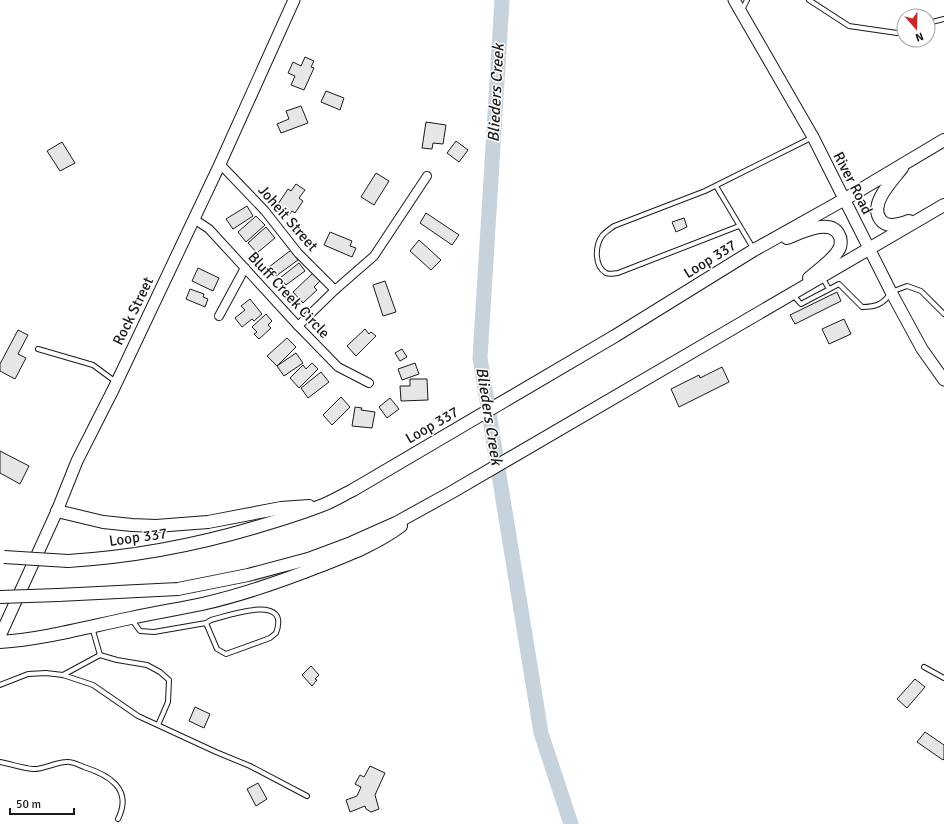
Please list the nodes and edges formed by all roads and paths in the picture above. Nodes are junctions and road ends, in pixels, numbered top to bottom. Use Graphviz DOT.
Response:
graph roads {
  1 [pos="294,0"];
  2 [pos="734,0"];
  3 [pos="747,0"];
  4 [pos="808,0"];
  5 [pos="814,2"];
  6 [pos="741,12"];
  7 [pos="896,33"];
  8 [pos="813,137"];
  9 [pos="944,140"];
  10 [pos="906,162"];
  11 [pos="220,164"];
  12 [pos="427,176"];
  13 [pos="716,186"];
  14 [pos="845,199"];
  15 [pos="944,205"];
  16 [pos="923,217"];
  17 [pos="194,219"];
  18 [pos="739,226"];
  19 [pos="870,249"];
  20 [pos="754,250"];
  21 [pos="245,268"];
  22 [pos="822,277"];
  23 [pos="829,289"];
  24 [pos="335,290"];
  25 [pos="891,292"];
  26 [pos="792,294"];
  27 [pos="944,314"];
  28 [pos="219,316"];
  29 [pos="298,326"];
  30 [pos="38,349"];
  31 [pos="944,380"];
  32 [pos="116,382"];
  33 [pos="368,383"];
  34 [pos="452,492"];
  35 [pos="324,505"];
  36 [pos="57,511"];
  37 [pos="0,557"];
  38 [pos="0,597"];
  39 [pos="130,618"];
  40 [pos="206,623"];
  41 [pos="92,627"];
  42 [pos="0,636"];
  43 [pos="0,642"];
  44 [pos="100,655"];
  45 [pos="924,667"];
  46 [pos="63,675"];
  47 [pos="944,678"];
  48 [pos="0,685"];
  49 [pos="158,725"];
  50 [pos="0,762"];
  51 [pos="307,796"];
  52 [pos="118,818"];
  1 -- 11 [label="street, Rock Street"];
  2 -- 6 [label="street, River Road"];
  3 -- 6 [label="lane"];
  4 -- 5 [label="lane"];
  5 -- 7 [label="lane"];
  6 -- 8 [label="street, River Road"];
  8 -- 13 [label="lane"];
  8 -- 14 [label="street, River Road"];
  9 -- 10 [label="main road, Loop 337"];
  10 -- 14 [label="main road, Loop 337"];
  10 -- 16 [label="main road"];
  11 -- 17 [label="street, Rock Street"];
  11 -- 24 [label="street, Joheit Street"];
  12 -- 24 [label="street"];
  13 -- 18 [label="lane"];
  13 -- 18 [label="lane"];
  14 -- 19 [label="street, River Road"];
  14 -- 20 [label="main road, Loop 337"];
  15 -- 16 [label="main road"];
  16 -- 19 [label="main road"];
  17 -- 21 [label="street, Bluff Creek Circle"];
  17 -- 32 [label="street, Rock Street"];
  18 -- 20 [label="lane"];
  19 -- 22 [label="main road"];
  19 -- 25 [label="street, River Road"];
  20 -- 26 [label="main road"];
  20 -- 35 [label="main road, Loop 337"];
  21 -- 28 [label="street"];
  21 -- 29 [label="street, Bluff Creek Circle"];
  22 -- 23 [label="lane"];
  22 -- 26 [label="main road"];
  23 -- 25 [label="lane"];
  23 -- 26 [label="lane"];
  24 -- 29 [label="street"];
  25 -- 27 [label="lane"];
  25 -- 31 [label="street, River Road"];
  26 -- 34 [label="main road"];
  29 -- 33 [label="street, Bluff Creek Circle"];
  30 -- 32 [label="lane"];
  32 -- 36 [label="street, Rock Street"];
  34 -- 38 [label="main road, bridge"];
  34 -- 39 [label="main road"];
  35 -- 36 [label="main road"];
  35 -- 37 [label="main road, Loop 337, bridge"];
  36 -- 42 [label="street, Rock Street"];
  39 -- 40 [label="lane"];
  39 -- 41 [label="main road"];
  40 -- 40 [label="lane"];
  41 -- 43 [label="main road"];
  41 -- 44 [label="lane"];
  44 -- 46 [label="lane"];
  44 -- 49 [label="lane"];
  45 -- 47 [label="lane"];
  46 -- 48 [label="lane"];
  46 -- 49 [label="lane"];
  49 -- 51 [label="lane"];
  50 -- 52 [label="lane"];
}
